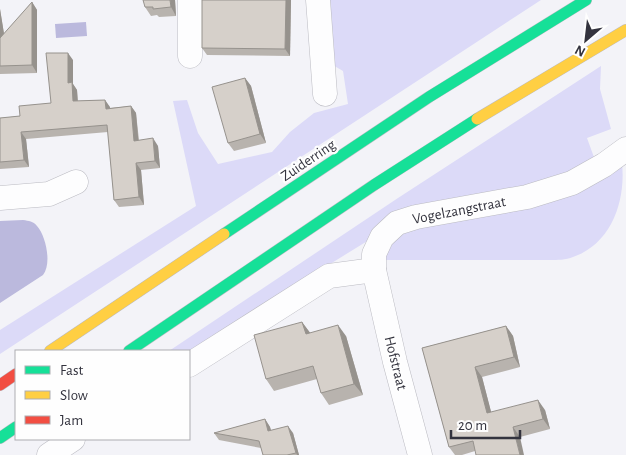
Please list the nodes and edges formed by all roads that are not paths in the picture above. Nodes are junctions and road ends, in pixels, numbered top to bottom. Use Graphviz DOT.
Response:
graph roads {
  1 [pos="190,0"];
  2 [pos="318,0"];
  3 [pos="586,0"];
  4 [pos="626,30"];
  5 [pos="190,56"];
  6 [pos="326,94"];
  7 [pos="626,149"];
  8 [pos="76,182"];
  9 [pos="0,198"];
  10 [pos="374,270"];
  11 [pos="51,350"];
  12 [pos="130,350"];
  13 [pos="190,364"];
  14 [pos="15,375"];
  15 [pos="0,385"];
  16 [pos="15,428"];
  17 [pos="0,438"];
  18 [pos="72,440"];
  19 [pos="49,455"];
  20 [pos="420,455"];
  1 -- 5 [label="street"];
  2 -- 6 [label="street"];
  3 -- 11 [label="highway, Zuiderring"];
  4 -- 12 [label="highway"];
  7 -- 10 [label="street, Vogelzangstraat"];
  8 -- 9 [label="street"];
  10 -- 13 [label="street"];
  10 -- 20 [label="street, Hofstraat"];
  14 -- 15 [label="highway"];
  16 -- 17 [label="highway"];
  18 -- 19 [label="street"];
}
